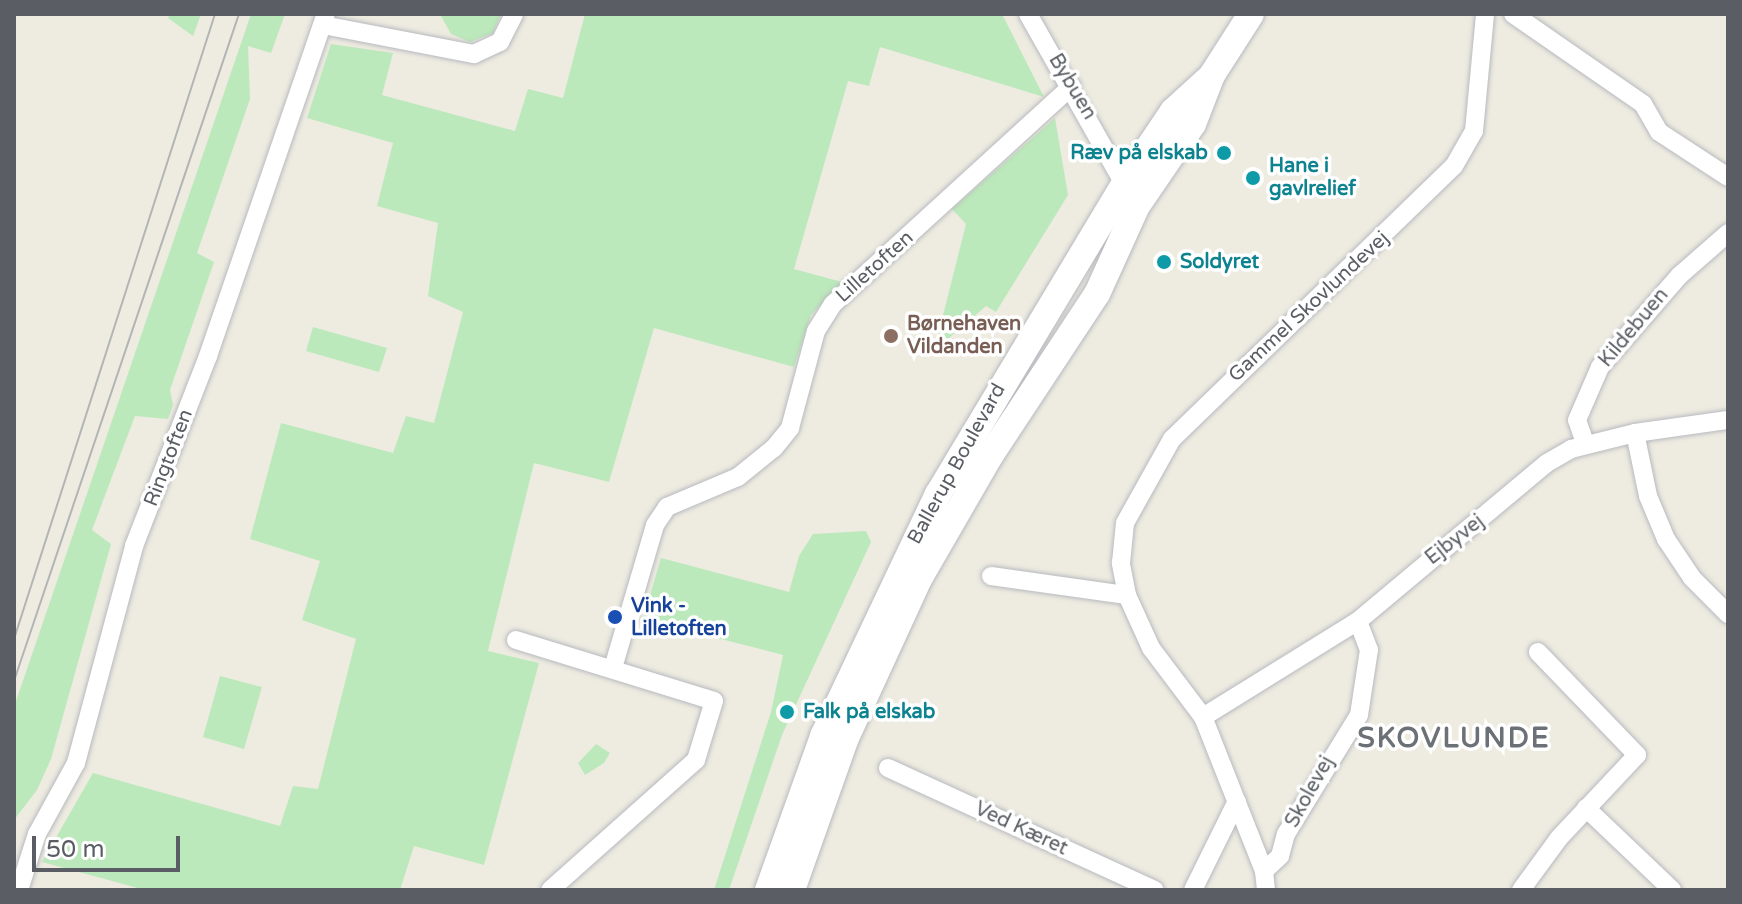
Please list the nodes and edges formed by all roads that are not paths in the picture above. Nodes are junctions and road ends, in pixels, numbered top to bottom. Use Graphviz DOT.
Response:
graph roads {
  1 [pos="514,14"];
  2 [pos="1028,14"];
  3 [pos="1251,14"];
  4 [pos="1485,14"];
  5 [pos="1513,14"];
  6 [pos="324,20"];
  7 [pos="1072,86"];
  8 [pos="1728,177"];
  9 [pos="1133,190"];
  10 [pos="1728,233"];
  11 [pos="1728,420"];
  12 [pos="1635,433"];
  13 [pos="1585,443"];
  14 [pos="991,576"];
  15 [pos="1127,595"];
  16 [pos="1728,614"];
  17 [pos="1358,621"];
  18 [pos="516,640"];
  19 [pos="1538,652"];
  20 [pos="613,668"];
  21 [pos="1203,717"];
  22 [pos="888,768"];
  23 [pos="1237,801"];
  24 [pos="1586,808"];
  25 [pos="1265,880"];
  26 [pos="19,890"];
  27 [pos="550,890"];
  28 [pos="768,890"];
  29 [pos="792,890"];
  30 [pos="1154,890"];
  31 [pos="1193,890"];
  32 [pos="1521,890"];
  33 [pos="1672,890"];
  1 -- 6 [label="street, Ringtoften"];
  2 -- 7 [label="street, Bybuen"];
  3 -- 9 [label="street, Ballerup Boulevard"];
  4 -- 15 [label="street, Gammel Skovlundevej"];
  5 -- 8 [label="street"];
  6 -- 26 [label="street, Ringtoften"];
  7 -- 9 [label="street, Bybuen"];
  7 -- 20 [label="street, Lilletoften"];
  9 -- 28 [label="street, Ballerup Boulevard"];
  9 -- 29 [label="street, Ballerup Boulevard"];
  10 -- 13 [label="street, Kildebuen"];
  11 -- 12 [label="street, Ejbyvej"];
  12 -- 13 [label="street, Ejbyvej"];
  12 -- 16 [label="street"];
  13 -- 17 [label="street, Ejbyvej"];
  14 -- 15 [label="street"];
  15 -- 21 [label="street, Gammel Skovlundevej"];
  17 -- 21 [label="street, Ejbyvej"];
  17 -- 25 [label="street, Skolevej"];
  18 -- 20 [label="street"];
  19 -- 24 [label="street"];
  20 -- 27 [label="street"];
  21 -- 23 [label="street, Gammel Skovlundevej"];
  22 -- 30 [label="street, Ved Kæret"];
  23 -- 25 [label="street, Gammel Skovlundevej"];
  23 -- 31 [label="street"];
  24 -- 32 [label="street"];
  24 -- 33 [label="street"];
}
